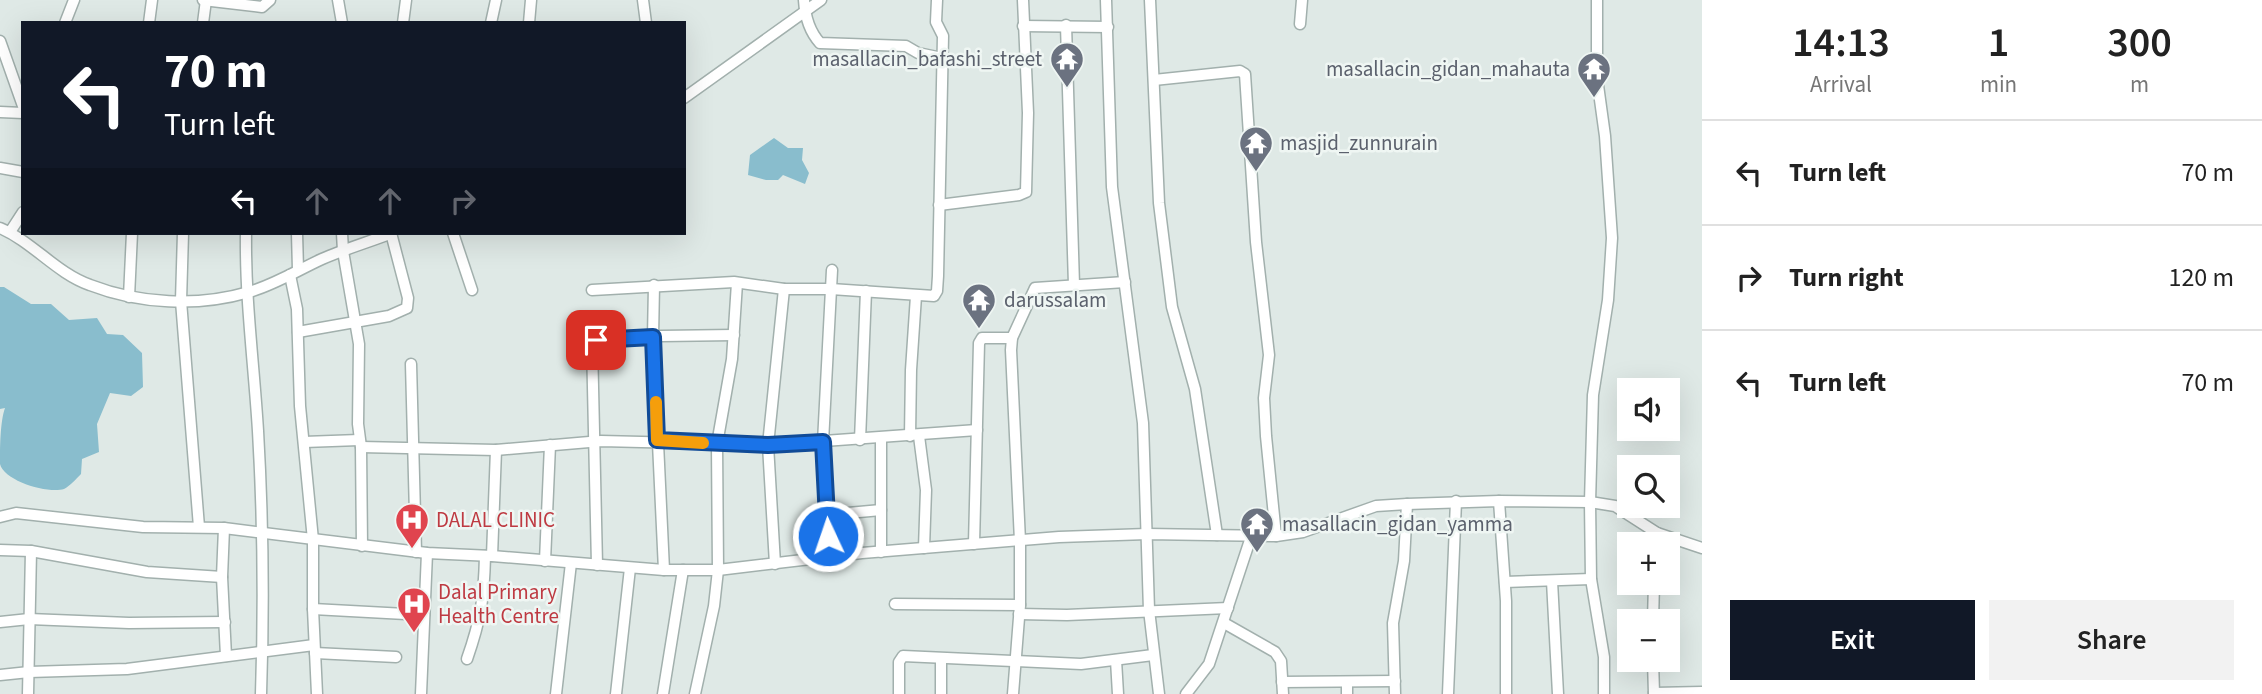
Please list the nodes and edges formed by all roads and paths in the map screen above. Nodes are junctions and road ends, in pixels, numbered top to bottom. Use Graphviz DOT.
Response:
graph roads {
  1 [pos="74,0"];
  2 [pos="152,0"];
  3 [pos="205,0"];
  4 [pos="270,0"];
  5 [pos="338,0"];
  6 [pos="407,0"];
  7 [pos="496,0"];
  8 [pos="531,0"];
  9 [pos="643,0"];
  10 [pos="804,0"];
  11 [pos="821,0"];
  12 [pos="937,0"];
  13 [pos="1023,0"];
  14 [pos="1106,0"];
  15 [pos="1150,0"];
  16 [pos="1302,0"];
  17 [pos="1597,0"];
  18 [pos="805,12"];
  19 [pos="66,21"];
  20 [pos="149,21"];
  21 [pos="203,21"];
  22 [pos="342,21"];
  23 [pos="404,21"];
  24 [pos="491,21"];
  25 [pos="529,21"];
  26 [pos="646,21"];
  27 [pos="1300,24"];
  28 [pos="1066,25"];
  29 [pos="1023,26"];
  30 [pos="1108,27"];
  31 [pos="0,41"];
  32 [pos="942,58"];
  33 [pos="1154,80"];
  34 [pos="686,97"];
  35 [pos="21,100"];
  36 [pos="0,112"];
  37 [pos="21,113"];
  38 [pos="0,168"];
  39 [pos="21,172"];
  40 [pos="939,205"];
  41 [pos="21,214"];
  42 [pos="5,230"];
  43 [pos="132,235"];
  44 [pos="183,235"];
  45 [pos="246,235"];
  46 [pos="297,235"];
  47 [pos="342,235"];
  48 [pos="387,235"];
  49 [pos="392,235"];
  50 [pos="454,235"];
  51 [pos="343,251"];
  52 [pos="832,270"];
  53 [pos="294,272"];
  54 [pos="1125,282"];
  55 [pos="737,283"];
  56 [pos="654,285"];
  57 [pos="1074,285"];
  58 [pos="784,289"];
  59 [pos="831,289"];
  60 [pos="472,290"];
  61 [pos="593,290"];
  62 [pos="866,291"];
  63 [pos="249,292"];
  64 [pos="916,296"];
  65 [pos="129,297"];
  66 [pos="181,301"];
  67 [pos="356,321"];
  68 [pos="298,332"];
  69 [pos="734,335"];
  70 [pos="653,337"];
  71 [pos="1012,338"];
  72 [pos="411,364"];
  73 [pos="977,430"];
  74 [pos="914,436"];
  75 [pos="881,439"];
  76 [pos="657,440"];
  77 [pos="860,440"];
  78 [pos="594,441"];
  79 [pos="303,442"];
  80 [pos="823,442"];
  81 [pos="360,443"];
  82 [pos="717,444"];
  83 [pos="550,445"];
  84 [pos="768,445"];
  85 [pos="413,450"];
  86 [pos="496,450"];
  87 [pos="1455,501"];
  88 [pos="1499,501"];
  89 [pos="1590,502"];
  90 [pos="1407,504"];
  91 [pos="881,510"];
  92 [pos="827,515"];
  93 [pos="0,517"];
  94 [pos="200,527"];
  95 [pos="224,528"];
  96 [pos="1648,532"];
  97 [pos="260,533"];
  98 [pos="1147,534"];
  99 [pos="1217,535"];
  100 [pos="1276,536"];
  101 [pos="1251,537"];
  102 [pos="313,540"];
  103 [pos="1020,541"];
  104 [pos="974,544"];
  105 [pos="1680,544"];
  106 [pos="362,546"];
  107 [pos="925,548"];
  108 [pos="1702,548"];
  109 [pos="0,550"];
  110 [pos="31,551"];
  111 [pos="881,552"];
  112 [pos="422,553"];
  113 [pos="488,556"];
  114 [pos="829,558"];
  115 [pos="545,561"];
  116 [pos="571,563"];
  117 [pos="775,564"];
  118 [pos="597,565"];
  119 [pos="630,568"];
  120 [pos="664,570"];
  121 [pos="683,570"];
  122 [pos="718,570"];
  123 [pos="222,577"];
  124 [pos="1591,579"];
  125 [pos="1552,581"];
  126 [pos="1505,582"];
  127 [pos="895,604"];
  128 [pos="1228,608"];
  129 [pos="313,609"];
  130 [pos="1020,609"];
  131 [pos="1149,610"];
  132 [pos="424,615"];
  133 [pos="29,619"];
  134 [pos="0,622"];
  135 [pos="225,622"];
  136 [pos="1224,623"];
  137 [pos="315,649"];
  138 [pos="262,652"];
  139 [pos="1153,655"];
  140 [pos="226,656"];
  141 [pos="396,657"];
  142 [pos="467,659"];
  143 [pos="941,659"];
  144 [pos="1116,660"];
  145 [pos="1015,663"];
  146 [pos="29,671"];
  147 [pos="1653,672"];
  148 [pos="0,675"];
  149 [pos="1347,681"];
  150 [pos="1395,681"];
  151 [pos="1282,682"];
  152 [pos="1702,692"];
  153 [pos="1654,693"];
  154 [pos="28,694"];
  155 [pos="261,694"];
  156 [pos="317,694"];
  157 [pos="421,694"];
  158 [pos="556,694"];
  159 [pos="616,694"];
  160 [pos="663,694"];
  161 [pos="695,694"];
  162 [pos="899,694"];
  163 [pos="942,694"];
  164 [pos="1013,694"];
  165 [pos="1118,694"];
  166 [pos="1159,694"];
  167 [pos="1186,694"];
  168 [pos="1283,694"];
  169 [pos="1347,694"];
  170 [pos="1395,694"];
  171 [pos="1448,694"];
  172 [pos="1506,694"];
  173 [pos="1558,694"];
  174 [pos="1604,694"];
  1 -- 19 [label="street"];
  2 -- 20 [label="street"];
  3 -- 4 [label="street"];
  3 -- 21 [label="street"];
  5 -- 22 [label="street"];
  6 -- 23 [label="street"];
  7 -- 24 [label="street"];
  8 -- 25 [label="street"];
  9 -- 26 [label="street"];
  10 -- 18 [label="street"];
  11 -- 18 [label="street"];
  12 -- 32 [label="street"];
  13 -- 29 [label="street"];
  14 -- 30 [label="street"];
  15 -- 33 [label="street"];
  16 -- 27 [label="street"];
  17 -- 89 [label="street"];
  18 -- 32 [label="street"];
  18 -- 34 [label="street"];
  28 -- 29 [label="street"];
  28 -- 30 [label="street"];
  28 -- 57 [label="street"];
  29 -- 40 [label="street"];
  30 -- 54 [label="street"];
  31 -- 35 [label="street"];
  32 -- 40 [label="street"];
  33 -- 99 [label="street"];
  33 -- 100 [label="street"];
  36 -- 37 [label="street"];
  38 -- 39 [label="street"];
  40 -- 64 [label="street"];
  41 -- 42 [label="street"];
  42 -- 65 [label="street"];
  43 -- 65 [label="street"];
  44 -- 66 [label="street"];
  45 -- 63 [label="street"];
  46 -- 53 [label="street"];
  47 -- 51 [label="street"];
  48 -- 51 [label="street"];
  49 -- 67 [label="street"];
  50 -- 60 [label="street"];
  51 -- 53 [label="street"];
  51 -- 67 [label="street"];
  52 -- 59 [label="street"];
  53 -- 63 [label="street"];
  53 -- 68 [label="street"];
  54 -- 57 [label="street"];
  54 -- 98 [label="street"];
  55 -- 56 [label="street"];
  55 -- 58 [label="street"];
  55 -- 69 [label="street"];
  56 -- 61 [label="street"];
  56 -- 70 [label="street"];
  57 -- 71 [label="street"];
  58 -- 59 [label="street"];
  58 -- 84 [label="street"];
  59 -- 62 [label="street"];
  59 -- 80 [label="street"];
  62 -- 64 [label="street"];
  62 -- 77 [label="street"];
  63 -- 66 [label="street"];
  63 -- 97 [label="street"];
  64 -- 74 [label="street"];
  65 -- 66 [label="street"];
  66 -- 94 [label="street"];
  67 -- 68 [label="street"];
  67 -- 81 [label="street"];
  68 -- 79 [label="street"];
  69 -- 70 [label="street"];
  69 -- 82 [label="street"];
  70 -- 76 [label="street"];
  70 -- 78 [label="street"];
  71 -- 73 [label="street"];
  71 -- 103 [label="street"];
  72 -- 85 [label="street"];
  73 -- 74 [label="street"];
  73 -- 104 [label="street"];
  74 -- 75 [label="street"];
  74 -- 107 [label="street"];
  75 -- 77 [label="street"];
  75 -- 91 [label="street"];
  76 -- 78 [label="street"];
  76 -- 82 [label="street"];
  76 -- 120 [label="street"];
  77 -- 80 [label="street"];
  78 -- 83 [label="street"];
  78 -- 118 [label="street"];
  79 -- 81 [label="street"];
  79 -- 102 [label="street"];
  80 -- 84 [label="street"];
  80 -- 92 [label="street"];
  81 -- 85 [label="street"];
  81 -- 106 [label="street"];
  82 -- 84 [label="street"];
  82 -- 122 [label="street"];
  83 -- 86 [label="street"];
  83 -- 115 [label="street"];
  84 -- 117 [label="street"];
  85 -- 86 [label="street"];
  85 -- 112 [label="street"];
  86 -- 113 [label="street"];
  87 -- 88 [label="street"];
  87 -- 90 [label="street"];
  87 -- 171 [label="street"];
  88 -- 89 [label="street"];
  88 -- 126 [label="street"];
  89 -- 96 [label="street"];
  89 -- 124 [label="street"];
  90 -- 100 [label="street"];
  90 -- 150 [label="street"];
  91 -- 92 [label="street"];
  91 -- 111 [label="street"];
  92 -- 114 [label="street"];
  93 -- 94 [label="street"];
  94 -- 95 [label="street"];
  95 -- 97 [label="street"];
  95 -- 123 [label="street"];
  97 -- 102 [label="street"];
  97 -- 138 [label="street"];
  98 -- 99 [label="street"];
  98 -- 103 [label="street"];
  98 -- 131 [label="street"];
  99 -- 101 [label="street"];
  100 -- 101 [label="street"];
  101 -- 128 [label="street"];
  102 -- 106 [label="street"];
  102 -- 129 [label="street"];
  103 -- 104 [label="street"];
  103 -- 130 [label="street"];
  104 -- 107 [label="street"];
  105 -- 108 [label="street"];
  106 -- 112 [label="street"];
  107 -- 111 [label="street"];
  109 -- 110 [label="street"];
  110 -- 123 [label="street"];
  110 -- 133 [label="street"];
  111 -- 114 [label="street"];
  112 -- 113 [label="street"];
  112 -- 132 [label="street"];
  113 -- 115 [label="street"];
  113 -- 142 [label="street"];
  114 -- 117 [label="street"];
  115 -- 116 [label="street"];
  116 -- 118 [label="street"];
  116 -- 158 [label="street"];
  117 -- 122 [label="street"];
  118 -- 119 [label="street"];
  119 -- 120 [label="street"];
  119 -- 159 [label="street"];
  120 -- 121 [label="street"];
  121 -- 122 [label="street"];
  121 -- 160 [label="street"];
  122 -- 161 [label="street"];
  123 -- 135 [label="street"];
  124 -- 125 [label="street"];
  124 -- 174 [label="street"];
  125 -- 126 [label="street"];
  125 -- 173 [label="street"];
  126 -- 172 [label="street"];
  127 -- 130 [label="street"];
  128 -- 131 [label="street"];
  128 -- 136 [label="street"];
  129 -- 132 [label="street"];
  129 -- 137 [label="street"];
  130 -- 131 [label="street"];
  130 -- 145 [label="street"];
  131 -- 139 [label="street"];
  132 -- 157 [label="street"];
  133 -- 134 [label="street"];
  133 -- 135 [label="street"];
  133 -- 146 [label="street"];
  135 -- 140 [label="street"];
  136 -- 151 [label="street"];
  136 -- 167 [label="street"];
  137 -- 138 [label="street"];
  137 -- 141 [label="street"];
  137 -- 156 [label="street"];
  138 -- 140 [label="street"];
  138 -- 155 [label="street"];
  139 -- 144 [label="street"];
  139 -- 166 [label="street"];
  140 -- 146 [label="street"];
  143 -- 145 [label="street"];
  143 -- 162 [label="street"];
  143 -- 163 [label="street"];
  144 -- 145 [label="street"];
  144 -- 165 [label="street"];
  145 -- 164 [label="street"];
  146 -- 148 [label="street"];
  146 -- 154 [label="street"];
  147 -- 153 [label="street"];
  149 -- 150 [label="street"];
  149 -- 151 [label="street"];
  149 -- 169 [label="street"];
  150 -- 170 [label="street"];
  151 -- 168 [label="street"];
  152 -- 153 [label="street"];
}
